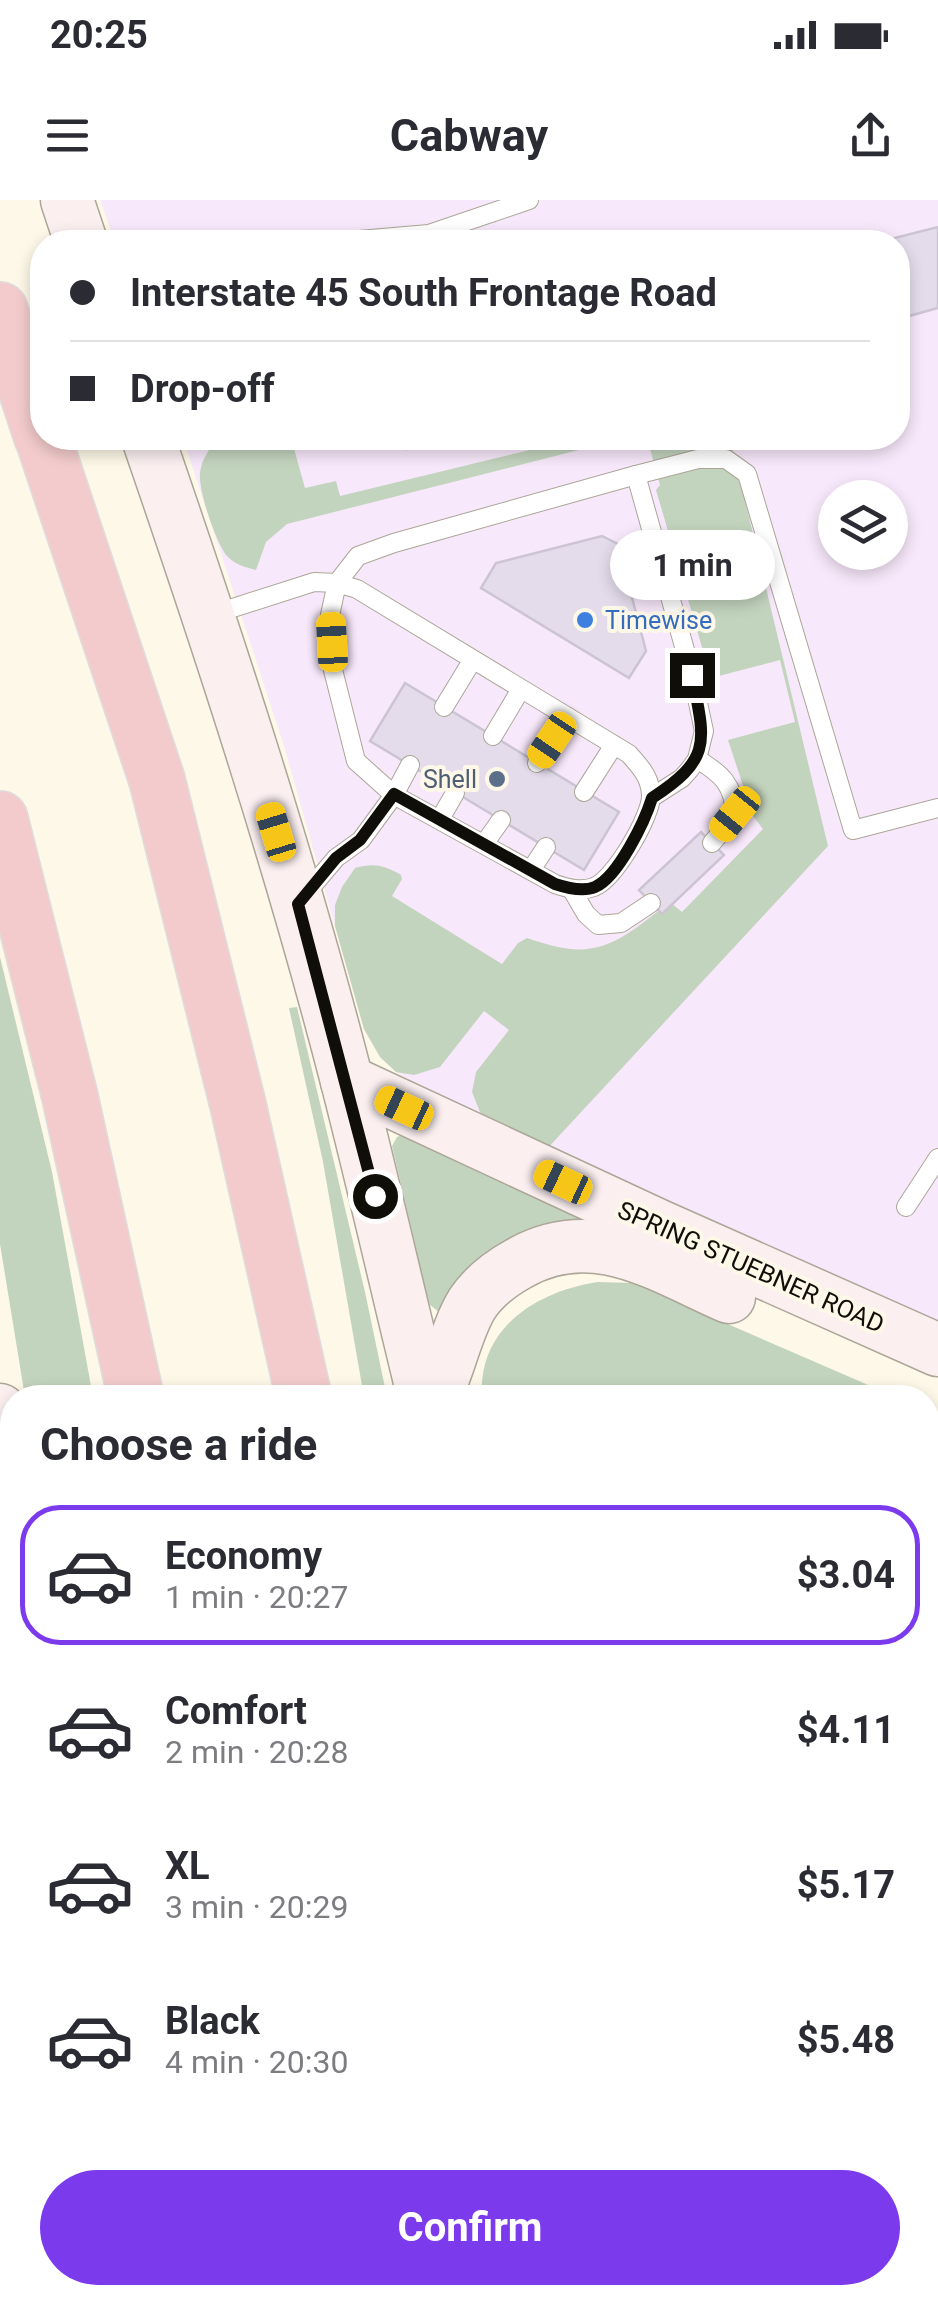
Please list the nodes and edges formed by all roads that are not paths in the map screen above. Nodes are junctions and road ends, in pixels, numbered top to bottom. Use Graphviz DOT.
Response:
graph roads {
  1 [pos="67,200"];
  2 [pos="530,200"];
  3 [pos="78,230"];
  4 [pos="447,230"];
  5 [pos="0,310"];
  6 [pos="30,401"];
  7 [pos="46,450"];
  8 [pos="157,450"];
  9 [pos="636,476"];
  10 [pos="338,584"];
  11 [pos="209,616"];
  12 [pos="472,662"];
  13 [pos="521,689"];
  14 [pos="444,707"];
  15 [pos="568,716"];
  16 [pos="493,736"];
  17 [pos="614,744"];
  18 [pos="698,759"];
  19 [pos="537,763"];
  20 [pos="410,766"];
  21 [pos="455,792"];
  22 [pos="584,792"];
  23 [pos="394,794"];
  24 [pos="652,798"];
  25 [pos="938,808"];
  26 [pos="440,818"];
  27 [pos="0,819"];
  28 [pos="501,820"];
  29 [pos="712,843"];
  30 [pos="484,844"];
  31 [pos="546,847"];
  32 [pos="531,870"];
  33 [pos="572,890"];
  34 [pos="651,903"];
  35 [pos="298,904"];
  36 [pos="347,1081"];
  37 [pos="938,1158"];
  38 [pos="906,1208"];
  39 [pos="938,1350"];
  40 [pos="133,1385"];
  41 [pos="301,1385"];
  42 [pos="421,1385"];
  43 [pos="441,1385"];
  44 [pos="933,1385"];
  1 -- 3 [label="main road"];
  2 -- 4 [label="lane"];
  5 -- 6 [label="highway"];
  7 -- 41 [label="highway"];
  8 -- 11 [label="main road"];
  9 -- 10 [label="lane"];
  9 -- 18 [label="lane"];
  9 -- 25 [label="lane"];
  10 -- 11 [label="lane"];
  10 -- 12 [label="lane"];
  10 -- 23 [label="lane"];
  11 -- 35 [label="main road"];
  12 -- 13 [label="lane"];
  12 -- 14 [label="lane"];
  13 -- 15 [label="lane"];
  13 -- 16 [label="lane"];
  15 -- 17 [label="lane"];
  15 -- 19 [label="lane"];
  17 -- 22 [label="lane"];
  17 -- 24 [label="lane"];
  18 -- 24 [label="lane"];
  18 -- 29 [label="lane"];
  20 -- 23 [label="lane"];
  21 -- 26 [label="lane"];
  23 -- 26 [label="lane"];
  23 -- 35 [label="lane"];
  24 -- 33 [label="lane"];
  26 -- 30 [label="lane"];
  27 -- 40 [label="highway"];
  28 -- 30 [label="lane"];
  30 -- 32 [label="lane"];
  31 -- 32 [label="lane"];
  32 -- 33 [label="lane"];
  33 -- 34 [label="lane"];
  35 -- 36 [label="main road"];
  36 -- 39 [label="main road, SPRING STUEBNER ROAD"];
  36 -- 42 [label="main road"];
  37 -- 38 [label="lane"];
  43 -- 44 [label="main road, SPRING STUEBNER ROAD"];
}
